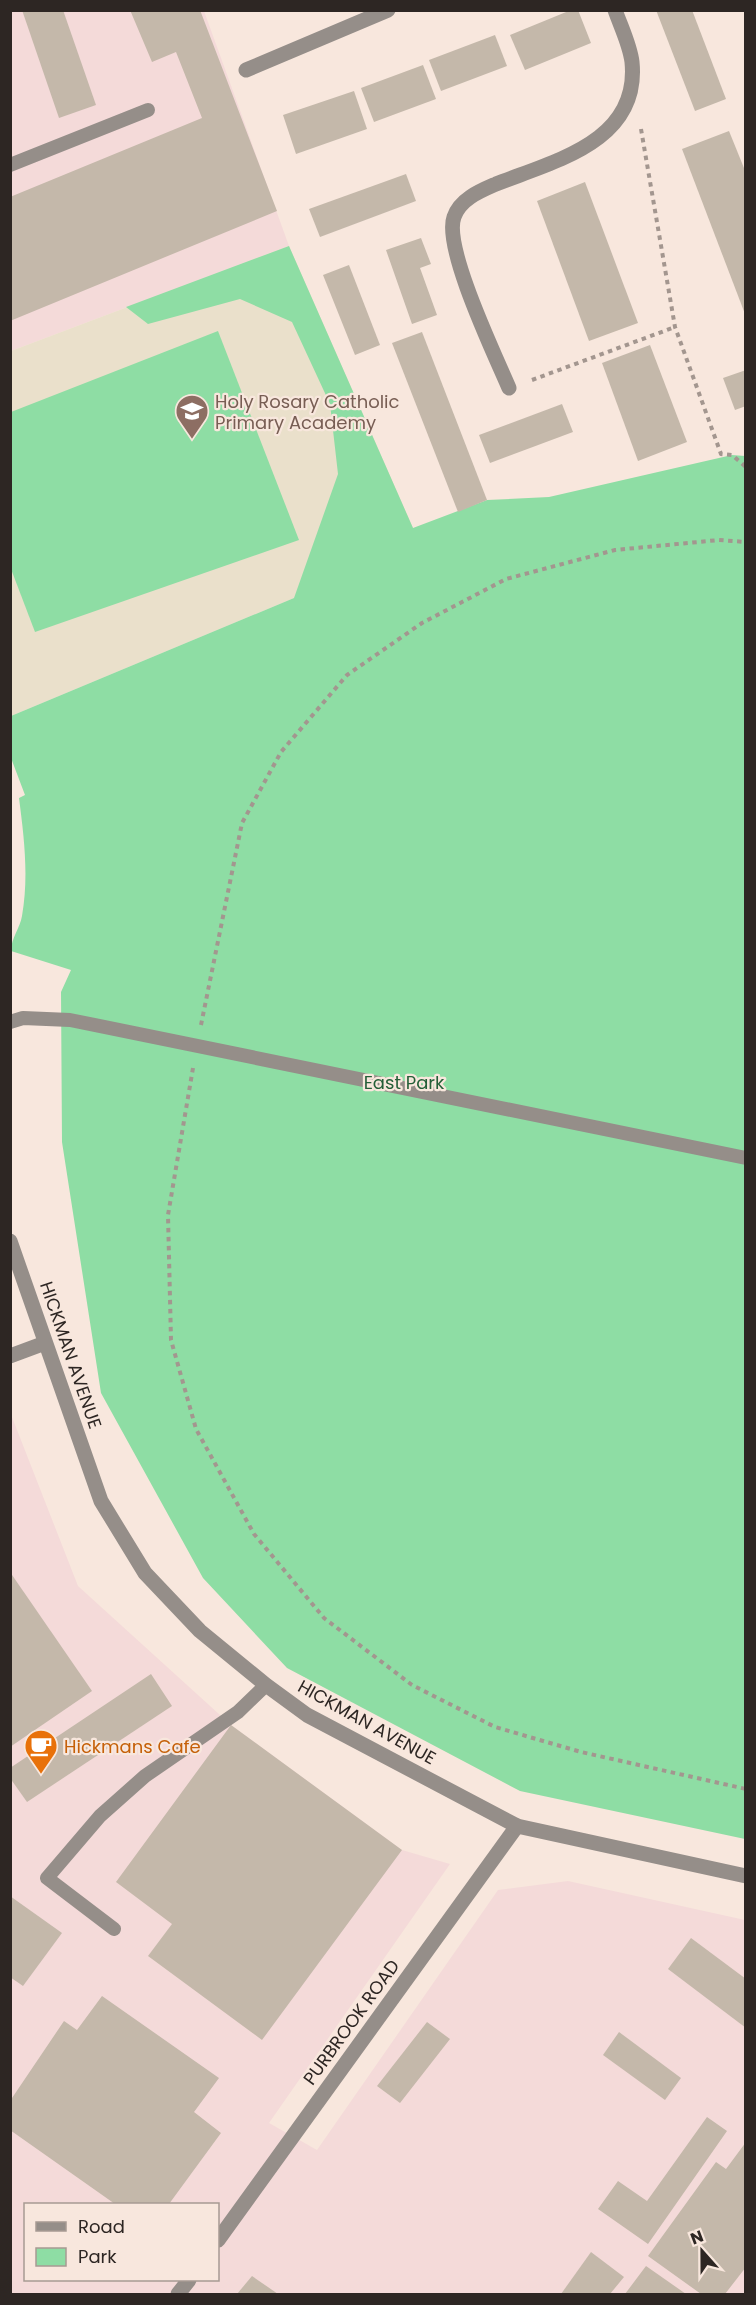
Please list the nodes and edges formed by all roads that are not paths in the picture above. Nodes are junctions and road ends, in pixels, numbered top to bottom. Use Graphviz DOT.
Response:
graph roads {
  1 [pos="388,10"];
  2 [pos="615,10"];
  3 [pos="246,70"];
  4 [pos="148,110"];
  5 [pos="10,165"];
  6 [pos="509,388"];
  7 [pos="10,1022"];
  8 [pos="746,1158"];
  9 [pos="10,1241"];
  10 [pos="45,1343"];
  11 [pos="10,1356"];
  12 [pos="266,1684"];
  13 [pos="517,1826"];
  14 [pos="746,1876"];
  15 [pos="114,1929"];
  16 [pos="219,2239"];
  17 [pos="188,2281"];
  18 [pos="178,2295"];
  1 -- 3 [label="street"];
  2 -- 6 [label="street"];
  4 -- 5 [label="lane"];
  7 -- 8 [label="lane"];
  9 -- 10 [label="street, HICKMAN AVENUE"];
  10 -- 11 [label="street"];
  10 -- 12 [label="street, HICKMAN AVENUE"];
  12 -- 13 [label="street, HICKMAN AVENUE"];
  12 -- 15 [label="lane"];
  13 -- 14 [label="street, HICKMAN AVENUE"];
  13 -- 16 [label="street, PURBROOK ROAD"];
  17 -- 18 [label="street"];
}
